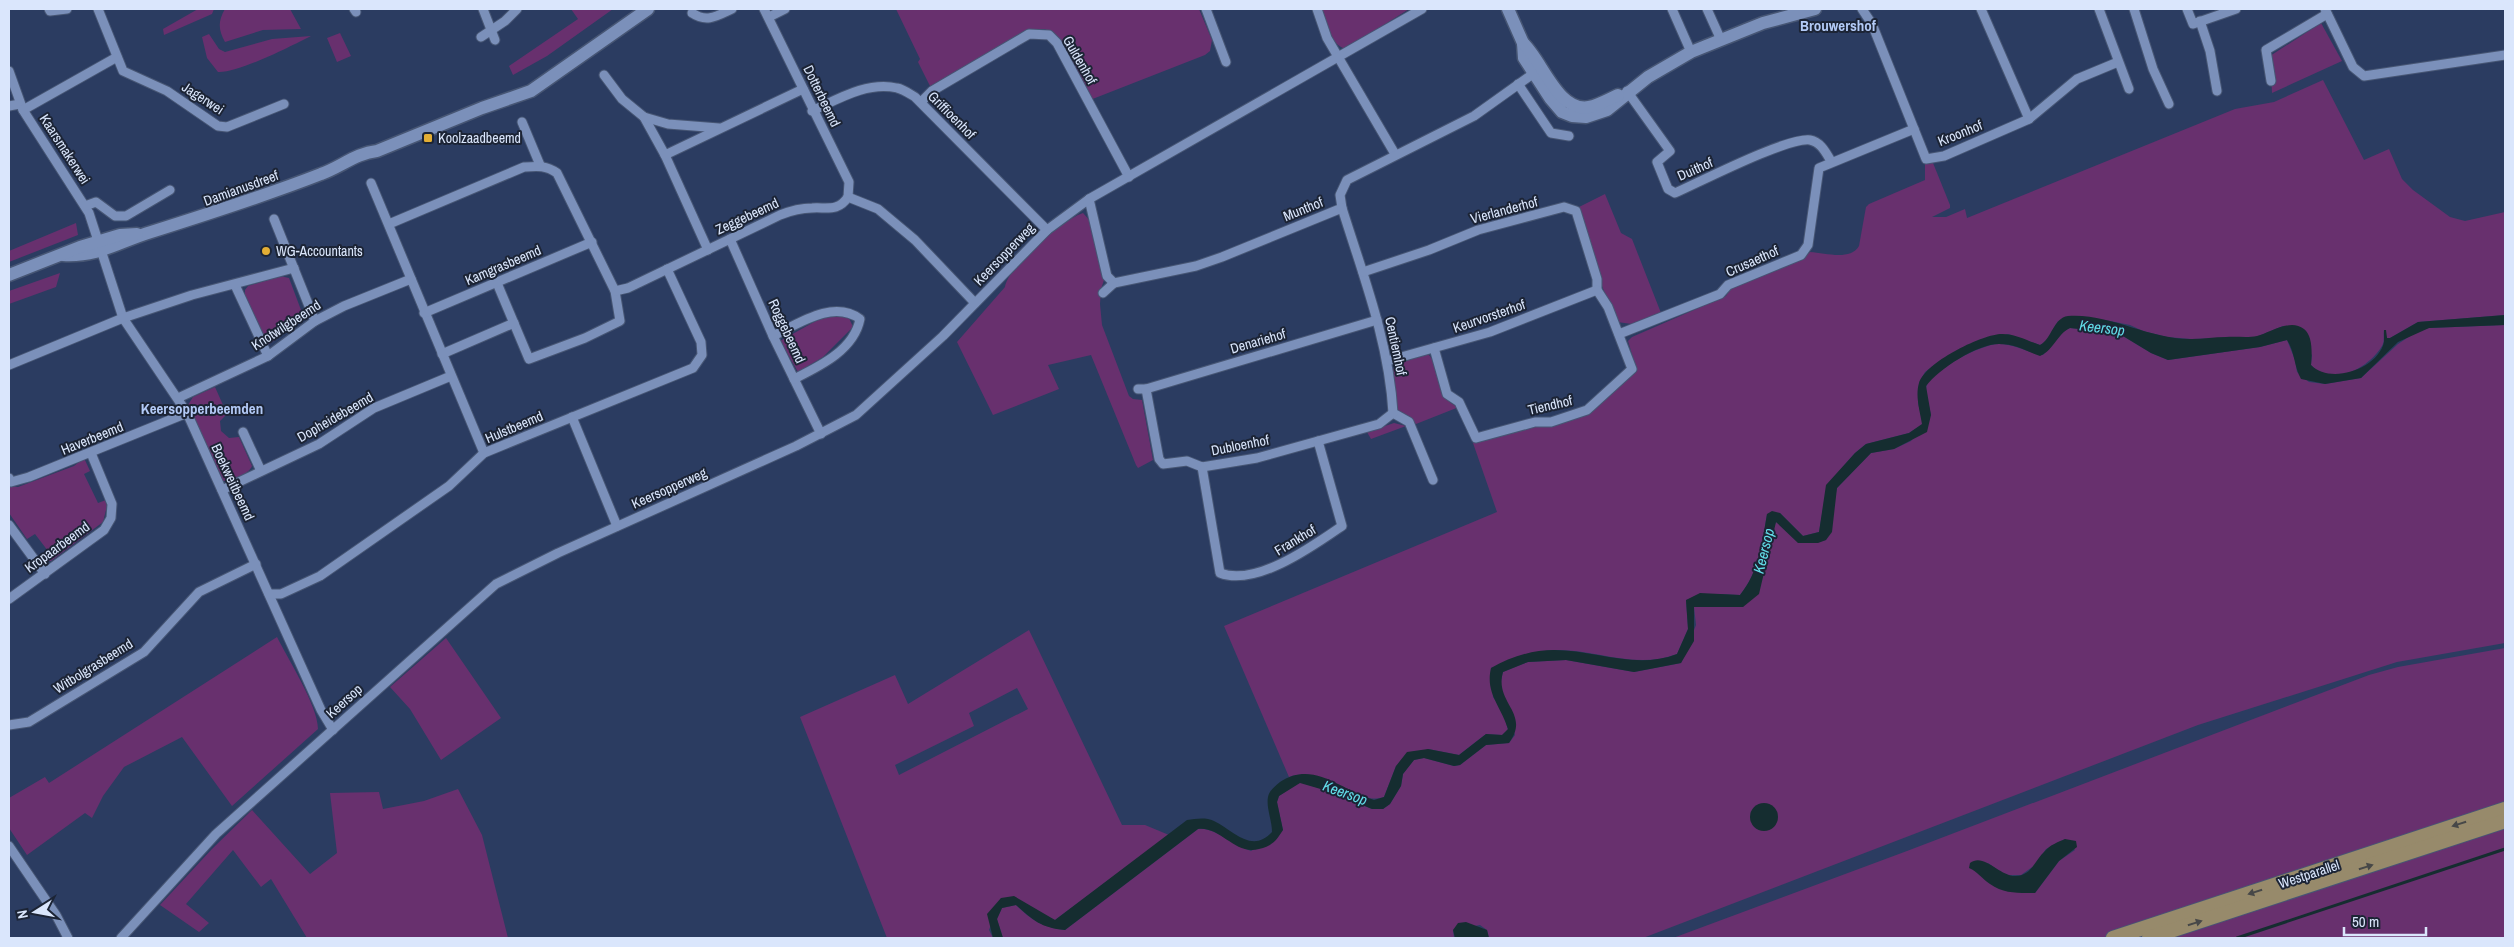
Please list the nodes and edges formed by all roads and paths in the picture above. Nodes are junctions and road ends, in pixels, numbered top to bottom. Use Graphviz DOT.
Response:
graph roads {
  1 [pos="49,9"];
  2 [pos="67,9"];
  3 [pos="98,9"];
  4 [pos="483,9"];
  5 [pos="517,9"];
  6 [pos="648,9"];
  7 [pos="732,9"];
  8 [pos="786,9"];
  9 [pos="1206,9"];
  10 [pos="1317,9"];
  11 [pos="1422,9"];
  12 [pos="1508,9"];
  13 [pos="1672,9"];
  14 [pos="1707,9"];
  15 [pos="1815,9"];
  16 [pos="1862,9"];
  17 [pos="1981,9"];
  18 [pos="2100,9"];
  19 [pos="2134,9"];
  20 [pos="2187,9"];
  21 [pos="2236,9"];
  22 [pos="2326,11"];
  23 [pos="692,13"];
  24 [pos="766,13"];
  25 [pos="2200,22"];
  26 [pos="491,30"];
  27 [pos="481,37"];
  28 [pos="495,40"];
  29 [pos="1721,40"];
  30 [pos="1691,52"];
  31 [pos="2505,55"];
  32 [pos="117,57"];
  33 [pos="1339,58"];
  34 [pos="1226,62"];
  35 [pos="2118,62"];
  36 [pos="9,71"];
  37 [pos="1537,71"];
  38 [pos="604,75"];
  39 [pos="2271,81"];
  40 [pos="1518,84"];
  41 [pos="803,89"];
  42 [pos="2129,89"];
  43 [pos="1627,91"];
  44 [pos="2217,91"];
  45 [pos="921,102"];
  46 [pos="284,104"];
  47 [pos="2169,104"];
  48 [pos="9,106"];
  49 [pos="22,107"];
  50 [pos="812,110"];
  51 [pos="644,117"];
  52 [pos="2029,119"];
  53 [pos="522,122"];
  54 [pos="722,128"];
  55 [pos="1914,129"];
  56 [pos="1569,136"];
  57 [pos="1395,154"];
  58 [pos="665,156"];
  59 [pos="1831,161"];
  60 [pos="540,165"];
  61 [pos="1129,177"];
  62 [pos="371,183"];
  63 [pos="170,190"];
  64 [pos="848,197"];
  65 [pos="1089,199"];
  66 [pos="85,206"];
  67 [pos="1342,208"];
  68 [pos="274,219"];
  69 [pos="389,224"];
  70 [pos="1047,230"];
  71 [pos="730,239"];
  72 [pos="592,242"];
  73 [pos="100,246"];
  74 [pos="708,250"];
  75 [pos="294,268"];
  76 [pos="667,269"];
  77 [pos="1363,272"];
  78 [pos="9,275"];
  79 [pos="411,279"];
  80 [pos="497,283"];
  81 [pos="1114,283"];
  82 [pos="234,285"];
  83 [pos="1598,290"];
  84 [pos="615,291"];
  85 [pos="1103,293"];
  86 [pos="975,303"];
  87 [pos="424,313"];
  88 [pos="124,318"];
  89 [pos="1377,320"];
  90 [pos="315,321"];
  91 [pos="514,323"];
  92 [pos="1619,334"];
  93 [pos="773,336"];
  94 [pos="1434,348"];
  95 [pos="442,354"];
  96 [pos="268,356"];
  97 [pos="1387,361"];
  98 [pos="9,365"];
  99 [pos="450,376"];
  100 [pos="794,379"];
  101 [pos="1142,389"];
  102 [pos="178,398"];
  103 [pos="187,413"];
  104 [pos="1393,413"];
  105 [pos="572,417"];
  106 [pos="243,432"];
  107 [pos="821,434"];
  108 [pos="1318,441"];
  109 [pos="92,453"];
  110 [pos="484,453"];
  111 [pos="1202,466"];
  112 [pos="261,471"];
  113 [pos="9,478"];
  114 [pos="1433,480"];
  115 [pos="222,490"];
  116 [pos="9,525"];
  117 [pos="617,526"];
  118 [pos="256,564"];
  119 [pos="45,574"];
  120 [pos="269,594"];
  121 [pos="9,599"];
  122 [pos="9,725"];
  123 [pos="333,730"];
  124 [pos="2505,809"];
  125 [pos="2505,821"];
  126 [pos="9,846"];
  127 [pos="68,938"];
  128 [pos="121,938"];
  129 [pos="2113,938"];
  130 [pos="2149,938"];
  1 -- 2 [label="street"];
  3 -- 32 [label="street, Jagerwei"];
  4 -- 26 [label="street"];
  5 -- 26 [label="street"];
  6 -- 73 [label="street, Damianusdreef"];
  7 -- 23 [label="street"];
  8 -- 24 [label="street"];
  9 -- 34 [label="street"];
  10 -- 33 [label="street"];
  11 -- 33 [label="street, Keersopperweg"];
  12 -- 37 [label="street"];
  13 -- 30 [label="street"];
  14 -- 29 [label="street"];
  15 -- 29 [label="street"];
  16 -- 55 [label="street, Kroonhof"];
  17 -- 52 [label="street"];
  18 -- 35 [label="street"];
  19 -- 47 [label="street"];
  20 -- 25 [label="street"];
  21 -- 25 [label="street"];
  22 -- 31 [label="street"];
  22 -- 39 [label="street"];
  24 -- 41 [label="street, Dotterbeemd"];
  25 -- 44 [label="street"];
  26 -- 27 [label="street"];
  26 -- 28 [label="street"];
  29 -- 30 [label="street"];
  30 -- 43 [label="street"];
  32 -- 46 [label="street, Jagerwei"];
  32 -- 49 [label="street"];
  33 -- 57 [label="street"];
  33 -- 61 [label="street, Keersopperweg"];
  35 -- 42 [label="street"];
  35 -- 52 [label="street, Kroonhof"];
  36 -- 49 [label="street, Kaarsmakerwei"];
  37 -- 40 [label="street, Munthof"];
  37 -- 43 [label="street"];
  38 -- 51 [label="street"];
  40 -- 56 [label="street"];
  40 -- 57 [label="street, Munthof"];
  41 -- 50 [label="street, Dotterbeemd"];
  41 -- 54 [label="street"];
  43 -- 59 [label="street, Duithof"];
  45 -- 50 [label="street, Griffioenhof"];
  45 -- 61 [label="street, Guldenhof"];
  45 -- 70 [label="street, Griffioenhof"];
  48 -- 49 [label="street"];
  49 -- 66 [label="street, Kaarsmakerwei"];
  50 -- 64 [label="street, Dotterbeemd"];
  51 -- 54 [label="street"];
  51 -- 58 [label="street"];
  52 -- 55 [label="street, Kroonhof"];
  53 -- 60 [label="street"];
  54 -- 58 [label="street"];
  55 -- 59 [label="street"];
  57 -- 67 [label="street, Munthof"];
  58 -- 74 [label="street"];
  59 -- 92 [label="street, Crusaethof"];
  60 -- 69 [label="street"];
  60 -- 72 [label="street"];
  61 -- 65 [label="street, Keersopperweg"];
  62 -- 69 [label="street"];
  63 -- 66 [label="street"];
  64 -- 71 [label="street, Zeggebeemd"];
  64 -- 86 [label="street"];
  65 -- 70 [label="street, Keersopperweg"];
  65 -- 81 [label="street"];
  66 -- 73 [label="street, Kaarsmakerwei"];
  67 -- 77 [label="street, Centiemhof"];
  67 -- 81 [label="street, Munthof"];
  68 -- 75 [label="street"];
  69 -- 79 [label="street"];
  70 -- 86 [label="street, Keersopperweg"];
  71 -- 74 [label="street, Zeggebeemd"];
  71 -- 93 [label="street, Roggebeemd"];
  72 -- 80 [label="street, Kamgrasbeemd"];
  72 -- 84 [label="street"];
  73 -- 78 [label="street, Damianusdreef"];
  73 -- 88 [label="street, Boekweitbeemd"];
  74 -- 76 [label="street, Zeggebeemd"];
  75 -- 82 [label="street"];
  75 -- 90 [label="street"];
  76 -- 84 [label="street, Zeggebeemd"];
  76 -- 105 [label="street, Hulstbeemd"];
  77 -- 83 [label="street, Vierlanderhof"];
  77 -- 89 [label="street, Centiemhof"];
  79 -- 87 [label="street"];
  79 -- 90 [label="street, Knotwilgbeemd"];
  80 -- 87 [label="street, Kamgrasbeemd"];
  80 -- 91 [label="street"];
  81 -- 85 [label="street"];
  82 -- 88 [label="street"];
  82 -- 96 [label="street"];
  83 -- 92 [label="street, Tiendhof"];
  83 -- 94 [label="street, Keurvorsterhof"];
  84 -- 91 [label="street"];
  86 -- 107 [label="street, Keersopperweg"];
  87 -- 95 [label="street"];
  88 -- 98 [label="street"];
  88 -- 102 [label="street, Boekweitbeemd"];
  89 -- 97 [label="street, Centiemhof"];
  89 -- 101 [label="street, Denariehof"];
  90 -- 96 [label="street, Knotwilgbeemd"];
  91 -- 95 [label="street"];
  92 -- 94 [label="street, Tiendhof"];
  93 -- 100 [label="street, Roggebeemd"];
  93 -- 100 [label="street"];
  94 -- 97 [label="street, Keurvorsterhof"];
  95 -- 99 [label="street"];
  96 -- 102 [label="street, Knotwilgbeemd"];
  97 -- 104 [label="street, Centiemhof"];
  99 -- 110 [label="street"];
  99 -- 112 [label="street, Dopheidebeemd"];
  100 -- 107 [label="street, Roggebeemd"];
  101 -- 111 [label="street, Dubloenhof"];
  102 -- 103 [label="street, Boekweitbeemd"];
  103 -- 109 [label="street, Haverbeemd"];
  103 -- 115 [label="street, Boekweitbeemd"];
  104 -- 108 [label="street, Dubloenhof"];
  104 -- 114 [label="street"];
  105 -- 110 [label="street, Hulstbeemd"];
  105 -- 117 [label="street"];
  106 -- 112 [label="street"];
  107 -- 117 [label="street, Keersopperweg"];
  108 -- 111 [label="street, Dubloenhof"];
  108 -- 111 [label="street, Frankhof"];
  109 -- 113 [label="street, Haverbeemd"];
  109 -- 119 [label="street, Kropaarbeemd"];
  110 -- 120 [label="street, Hulstbeemd"];
  112 -- 115 [label="street, Dopheidebeemd"];
  115 -- 118 [label="street, Boekweitbeemd"];
  116 -- 119 [label="street"];
  117 -- 123 [label="street, Keersop"];
  118 -- 120 [label="street, Boekweitbeemd"];
  118 -- 122 [label="street, Witbolgrasbeemd"];
  119 -- 121 [label="street, Kropaarbeemd"];
  120 -- 123 [label="street, Boekweitbeemd"];
  123 -- 128 [label="street, Keersop"];
  124 -- 129 [label="main road, Westparallel, one-way"];
  130 -- 125 [label="main road, Westparallel, one-way"];
  126 -- 127 [label="street"];
}
